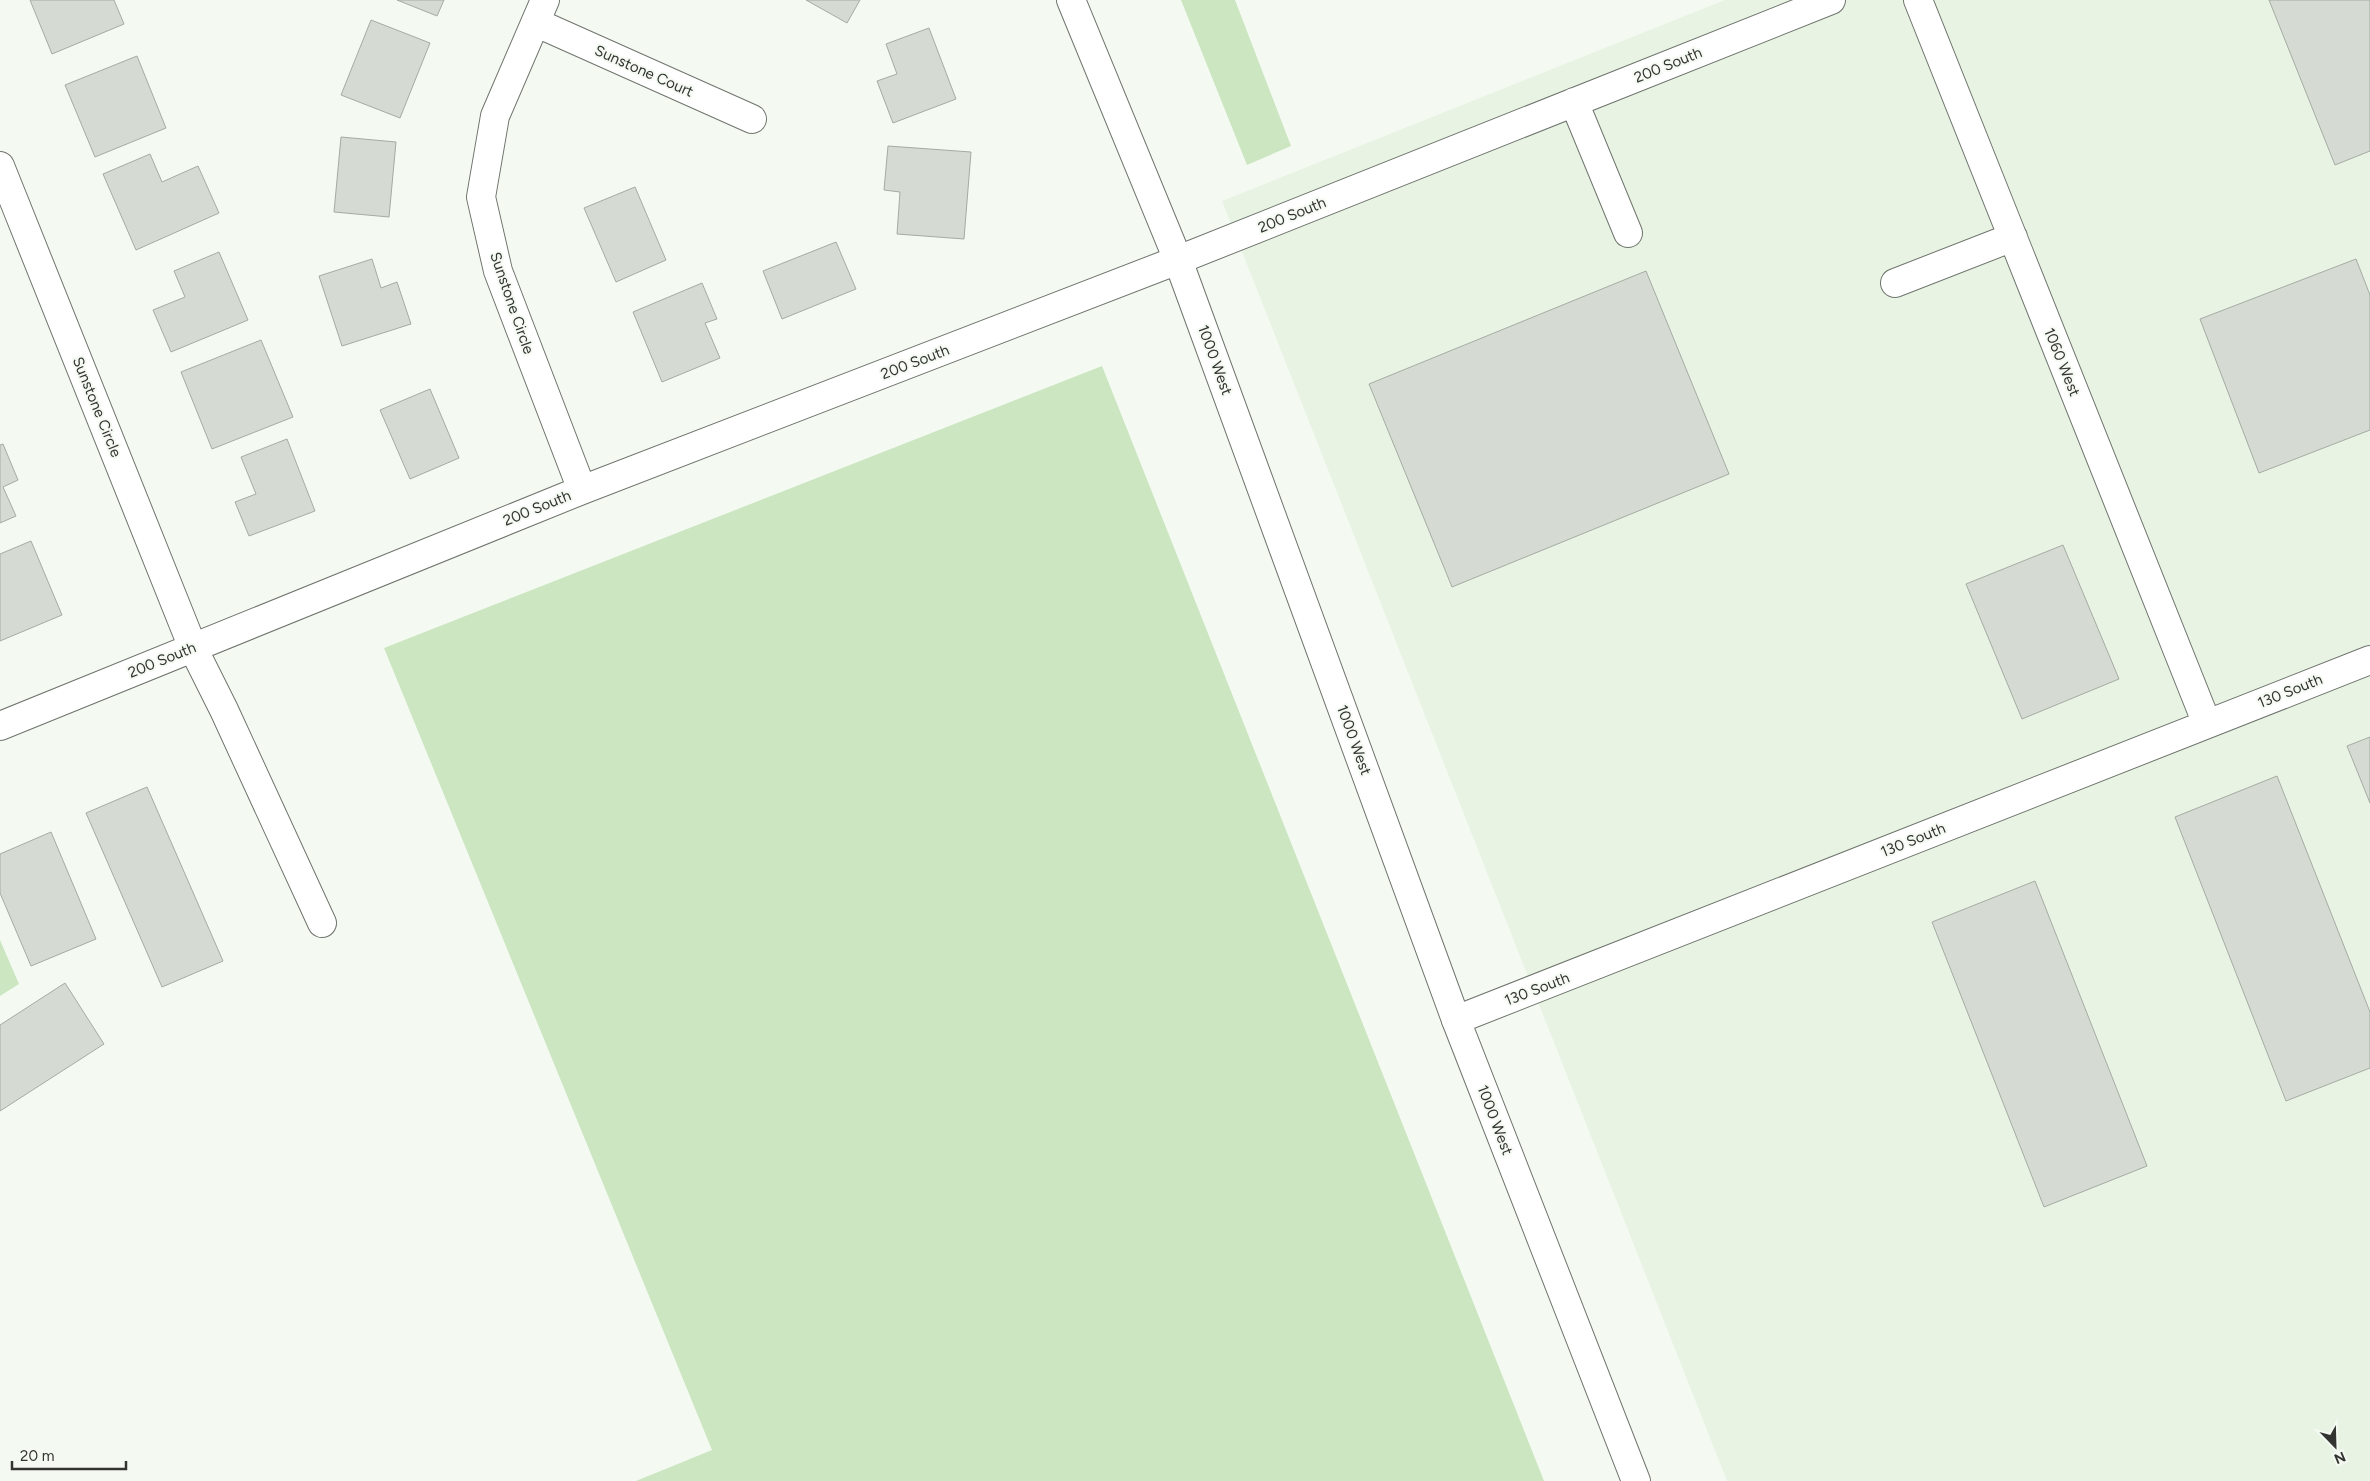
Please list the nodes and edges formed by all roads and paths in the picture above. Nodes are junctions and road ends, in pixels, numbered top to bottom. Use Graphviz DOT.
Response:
graph roads {
  1 [pos="1071,0"];
  2 [pos="1831,0"];
  3 [pos="1918,0"];
  4 [pos="541,11"];
  5 [pos="1574,102"];
  6 [pos="752,119"];
  7 [pos="0,166"];
  8 [pos="1628,233"];
  9 [pos="2012,236"];
  10 [pos="1178,260"];
  11 [pos="1895,283"];
  12 [pos="582,490"];
  13 [pos="193,648"];
  14 [pos="2370,660"];
  15 [pos="2206,724"];
  16 [pos="0,726"];
  17 [pos="322,923"];
  18 [pos="1456,1020"];
  19 [pos="1636,1481"];
  1 -- 10 [label="street, 1000 West"];
  2 -- 5 [label="street, 200 South"];
  3 -- 9 [label="street, 1060 West"];
  4 -- 6 [label="street, Sunstone Court"];
  4 -- 12 [label="street, Sunstone Circle"];
  5 -- 8 [label="street"];
  5 -- 10 [label="street, 200 South"];
  7 -- 13 [label="street, Sunstone Circle"];
  9 -- 11 [label="street"];
  9 -- 15 [label="street, 1060 West"];
  10 -- 12 [label="street, 200 South"];
  10 -- 18 [label="street, 1000 West"];
  12 -- 13 [label="street, 200 South"];
  13 -- 16 [label="street, 200 South"];
  13 -- 17 [label="street, Sunstone Circle"];
  14 -- 15 [label="street, 130 South"];
  15 -- 18 [label="street, 130 South"];
  18 -- 19 [label="street, 1000 West"];
}
